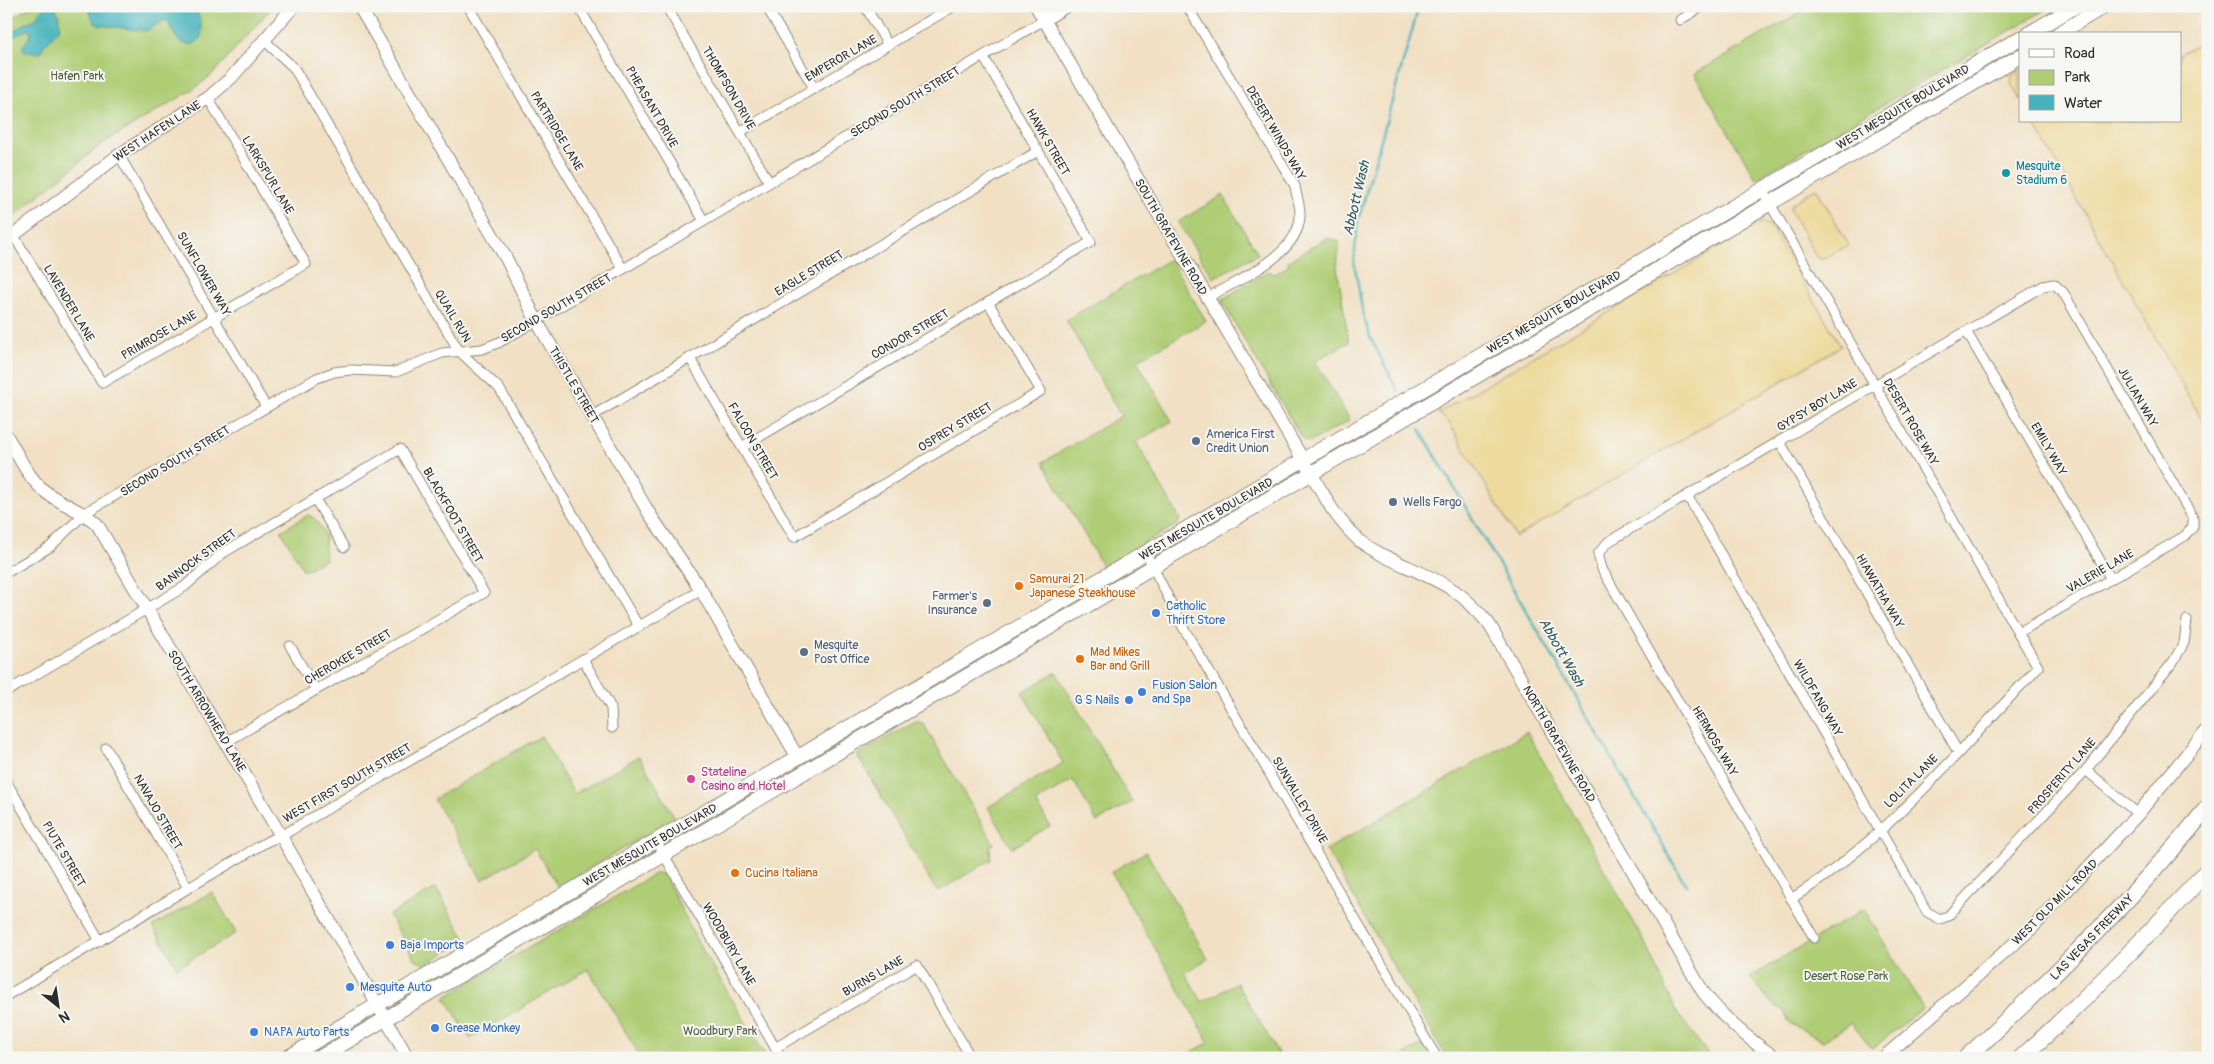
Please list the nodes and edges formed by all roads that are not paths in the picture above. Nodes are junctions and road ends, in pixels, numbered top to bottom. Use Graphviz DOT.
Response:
graph roads {
  1 [pos="294,6"];
  2 [pos="359,6"];
  3 [pos="468,6"];
  4 [pos="578,6"];
  5 [pos="666,6"];
  6 [pos="766,6"];
  7 [pos="865,6"];
  8 [pos="954,6"];
  9 [pos="1036,6"];
  10 [pos="1066,6"];
  11 [pos="1187,6"];
  12 [pos="1703,6"];
  13 [pos="2076,6"];
  14 [pos="2104,6"];
  15 [pos="1044,20"];
  16 [pos="1680,20"];
  17 [pos="2031,32"];
  18 [pos="2061,32"];
  19 [pos="2019,39"];
  20 [pos="265,41"];
  21 [pos="888,45"];
  22 [pos="983,56"];
  23 [pos="2019,57"];
  24 [pos="814,88"];
  25 [pos="208,98"];
  26 [pos="740,132"];
  27 [pos="1038,150"];
  28 [pos="119,155"];
  29 [pos="769,182"];
  30 [pos="1762,190"];
  31 [pos="1770,204"];
  32 [pos="704,221"];
  33 [pos="10,238"];
  34 [pos="1091,242"];
  35 [pos="306,264"];
  36 [pos="624,268"];
  37 [pos="2054,284"];
  38 [pos="1207,298"];
  39 [pos="988,302"];
  40 [pos="214,317"];
  41 [pos="536,320"];
  42 [pos="1537,323"];
  43 [pos="1966,331"];
  44 [pos="1545,335"];
  45 [pos="459,351"];
  46 [pos="690,358"];
  47 [pos="102,383"];
  48 [pos="1874,385"];
  49 [pos="266,407"];
  50 [pos="592,416"];
  51 [pos="6,435"];
  52 [pos="1780,442"];
  53 [pos="742,447"];
  54 [pos="400,449"];
  55 [pos="11,452"];
  56 [pos="1306,468"];
  57 [pos="1688,496"];
  58 [pos="315,498"];
  59 [pos="86,514"];
  60 [pos="2193,527"];
  61 [pos="794,537"];
  62 [pos="344,548"];
  63 [pos="1146,553"];
  64 [pos="1598,554"];
  65 [pos="1154,567"];
  66 [pos="6,573"];
  67 [pos="2111,579"];
  68 [pos="701,590"];
  69 [pos="484,593"];
  70 [pos="1071,598"];
  71 [pos="147,609"];
  72 [pos="1078,611"];
  73 [pos="2187,620"];
  74 [pos="640,627"];
  75 [pos="2018,633"];
  76 [pos="290,646"];
  77 [pos="583,660"];
  78 [pos="2038,667"];
  79 [pos="316,690"];
  80 [pos="6,692"];
  81 [pos="612,728"];
  82 [pos="2208,728"];
  83 [pos="226,742"];
  84 [pos="106,748"];
  85 [pos="1958,752"];
  86 [pos="798,758"];
  87 [pos="2086,770"];
  88 [pos="806,771"];
  89 [pos="6,781"];
  90 [pos="2208,807"];
  91 [pos="2138,814"];
  92 [pos="1879,831"];
  93 [pos="281,836"];
  94 [pos="656,842"];
  95 [pos="664,855"];
  96 [pos="2208,870"];
  97 [pos="188,888"];
  98 [pos="1791,899"];
  99 [pos="1927,912"];
  100 [pos="1814,938"];
  101 [pos="100,940"];
  102 [pos="6,996"];
  103 [pos="382,1011"];
  104 [pos="775,1048"];
  105 [pos="287,1058"];
  106 [pos="319,1058"];
  107 [pos="408,1058"];
  108 [pos="781,1058"];
  109 [pos="971,1058"];
  110 [pos="1437,1058"];
  111 [pos="1776,1058"];
  112 [pos="1883,1058"];
  113 [pos="1966,1058"];
  114 [pos="2021,1058"];
  1 -- 20 [label="street, WEST HAFEN LANE"];
  2 -- 41 [label="street, THISTLE STREET"];
  3 -- 36 [label="street, PARTRIDGE LANE"];
  4 -- 32 [label="street, PHEASANT DRIVE"];
  5 -- 26 [label="street, THOMPSON DRIVE"];
  6 -- 24 [label="street"];
  7 -- 21 [label="street"];
  8 -- 21 [label="street, EMPEROR LANE"];
  9 -- 15 [label="street, SOUTH GRAPEVINE ROAD"];
  10 -- 15 [label="street, SECOND SOUTH STREET"];
  11 -- 38 [label="street, DESERT WINDS WAY"];
  12 -- 16 [label="street"];
  13 -- 17 [label="main road"];
  14 -- 18 [label="main road"];
  15 -- 22 [label="street, SECOND SOUTH STREET"];
  15 -- 38 [label="street, SOUTH GRAPEVINE ROAD"];
  19 -- 30 [label="main road, WEST MESQUITE BOULEVARD"];
  20 -- 25 [label="street, WEST HAFEN LANE"];
  20 -- 45 [label="street, QUAIL RUN"];
  21 -- 24 [label="street, EMPEROR LANE"];
  22 -- 27 [label="street, HAWK STREET"];
  22 -- 29 [label="street, SECOND SOUTH STREET"];
  23 -- 31 [label="main road, WEST MESQUITE BOULEVARD"];
  24 -- 26 [label="street, EMPEROR LANE"];
  25 -- 28 [label="street, WEST HAFEN LANE"];
  25 -- 35 [label="street, LARKSPUR LANE"];
  26 -- 29 [label="street, THOMPSON DRIVE"];
  27 -- 34 [label="street, HAWK STREET"];
  27 -- 46 [label="street, EAGLE STREET"];
  28 -- 33 [label="street, WEST HAFEN LANE"];
  28 -- 40 [label="street, SUNFLOWER WAY"];
  29 -- 32 [label="street, SECOND SOUTH STREET"];
  30 -- 31 [label="street, DESERT ROSE WAY"];
  30 -- 42 [label="main road, WEST MESQUITE BOULEVARD"];
  31 -- 44 [label="main road, WEST MESQUITE BOULEVARD"];
  31 -- 48 [label="street, DESERT ROSE WAY"];
  32 -- 36 [label="street, SECOND SOUTH STREET"];
  33 -- 47 [label="street, LAVENDER LANE"];
  34 -- 39 [label="street, CONDOR STREET"];
  35 -- 40 [label="street, PRIMROSE LANE"];
  36 -- 41 [label="street, SECOND SOUTH STREET"];
  37 -- 43 [label="street, GYPSY BOY LANE"];
  37 -- 60 [label="street, JULIAN WAY"];
  38 -- 56 [label="street, SOUTH GRAPEVINE ROAD"];
  39 -- 53 [label="street, CONDOR STREET"];
  39 -- 61 [label="street, OSPREY STREET"];
  40 -- 47 [label="street, PRIMROSE LANE"];
  40 -- 49 [label="street, SUNFLOWER WAY"];
  41 -- 45 [label="street, SECOND SOUTH STREET"];
  41 -- 50 [label="street, THISTLE STREET"];
  42 -- 44 [label="main road"];
  42 -- 56 [label="main road, WEST MESQUITE BOULEVARD"];
  43 -- 48 [label="street, GYPSY BOY LANE"];
  43 -- 67 [label="street, EMILY WAY"];
  44 -- 56 [label="main road, WEST MESQUITE BOULEVARD"];
  45 -- 49 [label="street, SECOND SOUTH STREET"];
  45 -- 74 [label="street, QUAIL RUN"];
  46 -- 50 [label="street, EAGLE STREET"];
  46 -- 53 [label="street, FALCON STREET"];
  48 -- 52 [label="street, GYPSY BOY LANE"];
  48 -- 75 [label="street, DESERT ROSE WAY"];
  49 -- 59 [label="street, SECOND SOUTH STREET"];
  50 -- 68 [label="street, THISTLE STREET"];
  51 -- 55 [label="street, SOUTH ARROWHEAD LANE"];
  52 -- 57 [label="street, GYPSY BOY LANE"];
  52 -- 85 [label="street, HIAWATHA WAY"];
  53 -- 61 [label="street, FALCON STREET"];
  54 -- 58 [label="street, BANNOCK STREET"];
  54 -- 69 [label="street, BLACKFOOT STREET"];
  55 -- 59 [label="street, SOUTH ARROWHEAD LANE"];
  56 -- 63 [label="main road, WEST MESQUITE BOULEVARD"];
  56 -- 65 [label="main road, WEST MESQUITE BOULEVARD"];
  56 -- 111 [label="street, NORTH GRAPEVINE ROAD"];
  57 -- 64 [label="street, GYPSY BOY LANE"];
  57 -- 92 [label="street, WILDFANG WAY"];
  58 -- 62 [label="street"];
  58 -- 71 [label="street, BANNOCK STREET"];
  59 -- 66 [label="street, SECOND SOUTH STREET"];
  59 -- 71 [label="street, SOUTH ARROWHEAD LANE"];
  60 -- 67 [label="street, VALERIE LANE"];
  63 -- 65 [label="street, SUNVALLEY DRIVE"];
  63 -- 70 [label="main road, WEST MESQUITE BOULEVARD"];
  64 -- 98 [label="street, HERMOSA WAY"];
  65 -- 72 [label="main road, WEST MESQUITE BOULEVARD"];
  65 -- 110 [label="street, SUNVALLEY DRIVE"];
  67 -- 75 [label="street, VALERIE LANE"];
  68 -- 74 [label="street, WEST FIRST SOUTH STREET"];
  68 -- 86 [label="street, THISTLE STREET"];
  69 -- 79 [label="street, CHEROKEE STREET"];
  70 -- 72 [label="main road"];
  70 -- 86 [label="main road, WEST MESQUITE BOULEVARD"];
  71 -- 80 [label="street, BANNOCK STREET"];
  71 -- 83 [label="street, SOUTH ARROWHEAD LANE"];
  72 -- 88 [label="main road, WEST MESQUITE BOULEVARD"];
  73 -- 87 [label="street, PROSPERITY LANE"];
  74 -- 77 [label="street, WEST FIRST SOUTH STREET"];
  75 -- 78 [label="street, DESERT ROSE WAY"];
  76 -- 79 [label="street"];
  77 -- 81 [label="street"];
  77 -- 93 [label="street, WEST FIRST SOUTH STREET"];
  78 -- 85 [label="street, LOLITA LANE"];
  79 -- 83 [label="street, CHEROKEE STREET"];
  82 -- 91 [label="street, WEST OLD MILL ROAD"];
  83 -- 93 [label="street, SOUTH ARROWHEAD LANE"];
  84 -- 97 [label="street, NAVAJO STREET"];
  85 -- 92 [label="street, LOLITA LANE"];
  86 -- 88 [label="main road"];
  86 -- 94 [label="main road, WEST MESQUITE BOULEVARD"];
  87 -- 91 [label="street"];
  87 -- 99 [label="street, PROSPERITY LANE"];
  88 -- 95 [label="main road, WEST MESQUITE BOULEVARD"];
  89 -- 101 [label="street, PIUTE STREET"];
  90 -- 113 [label="highway, LAS VEGAS FREEWAY"];
  91 -- 112 [label="street, WEST OLD MILL ROAD"];
  92 -- 98 [label="street, LOLITA LANE"];
  92 -- 99 [label="street, WILDFANG WAY"];
  93 -- 97 [label="street, WEST FIRST SOUTH STREET"];
  93 -- 103 [label="street, SOUTH ARROWHEAD LANE"];
  94 -- 95 [label="street, WOODBURY LANE"];
  94 -- 103 [label="main road, WEST MESQUITE BOULEVARD"];
  95 -- 103 [label="main road, WEST MESQUITE BOULEVARD"];
  95 -- 104 [label="street, WOODBURY LANE"];
  96 -- 114 [label="highway"];
  97 -- 101 [label="street, WEST FIRST SOUTH STREET"];
  98 -- 100 [label="street, HERMOSA WAY"];
  101 -- 102 [label="street, WEST FIRST SOUTH STREET"];
  103 -- 105 [label="main road, WEST MESQUITE BOULEVARD"];
  103 -- 106 [label="main road, WEST MESQUITE BOULEVARD"];
  103 -- 107 [label="street, SOUTH ARROWHEAD LANE"];
  104 -- 108 [label="street, WOODBURY LANE"];
  104 -- 109 [label="street, BURNS LANE"];
}
